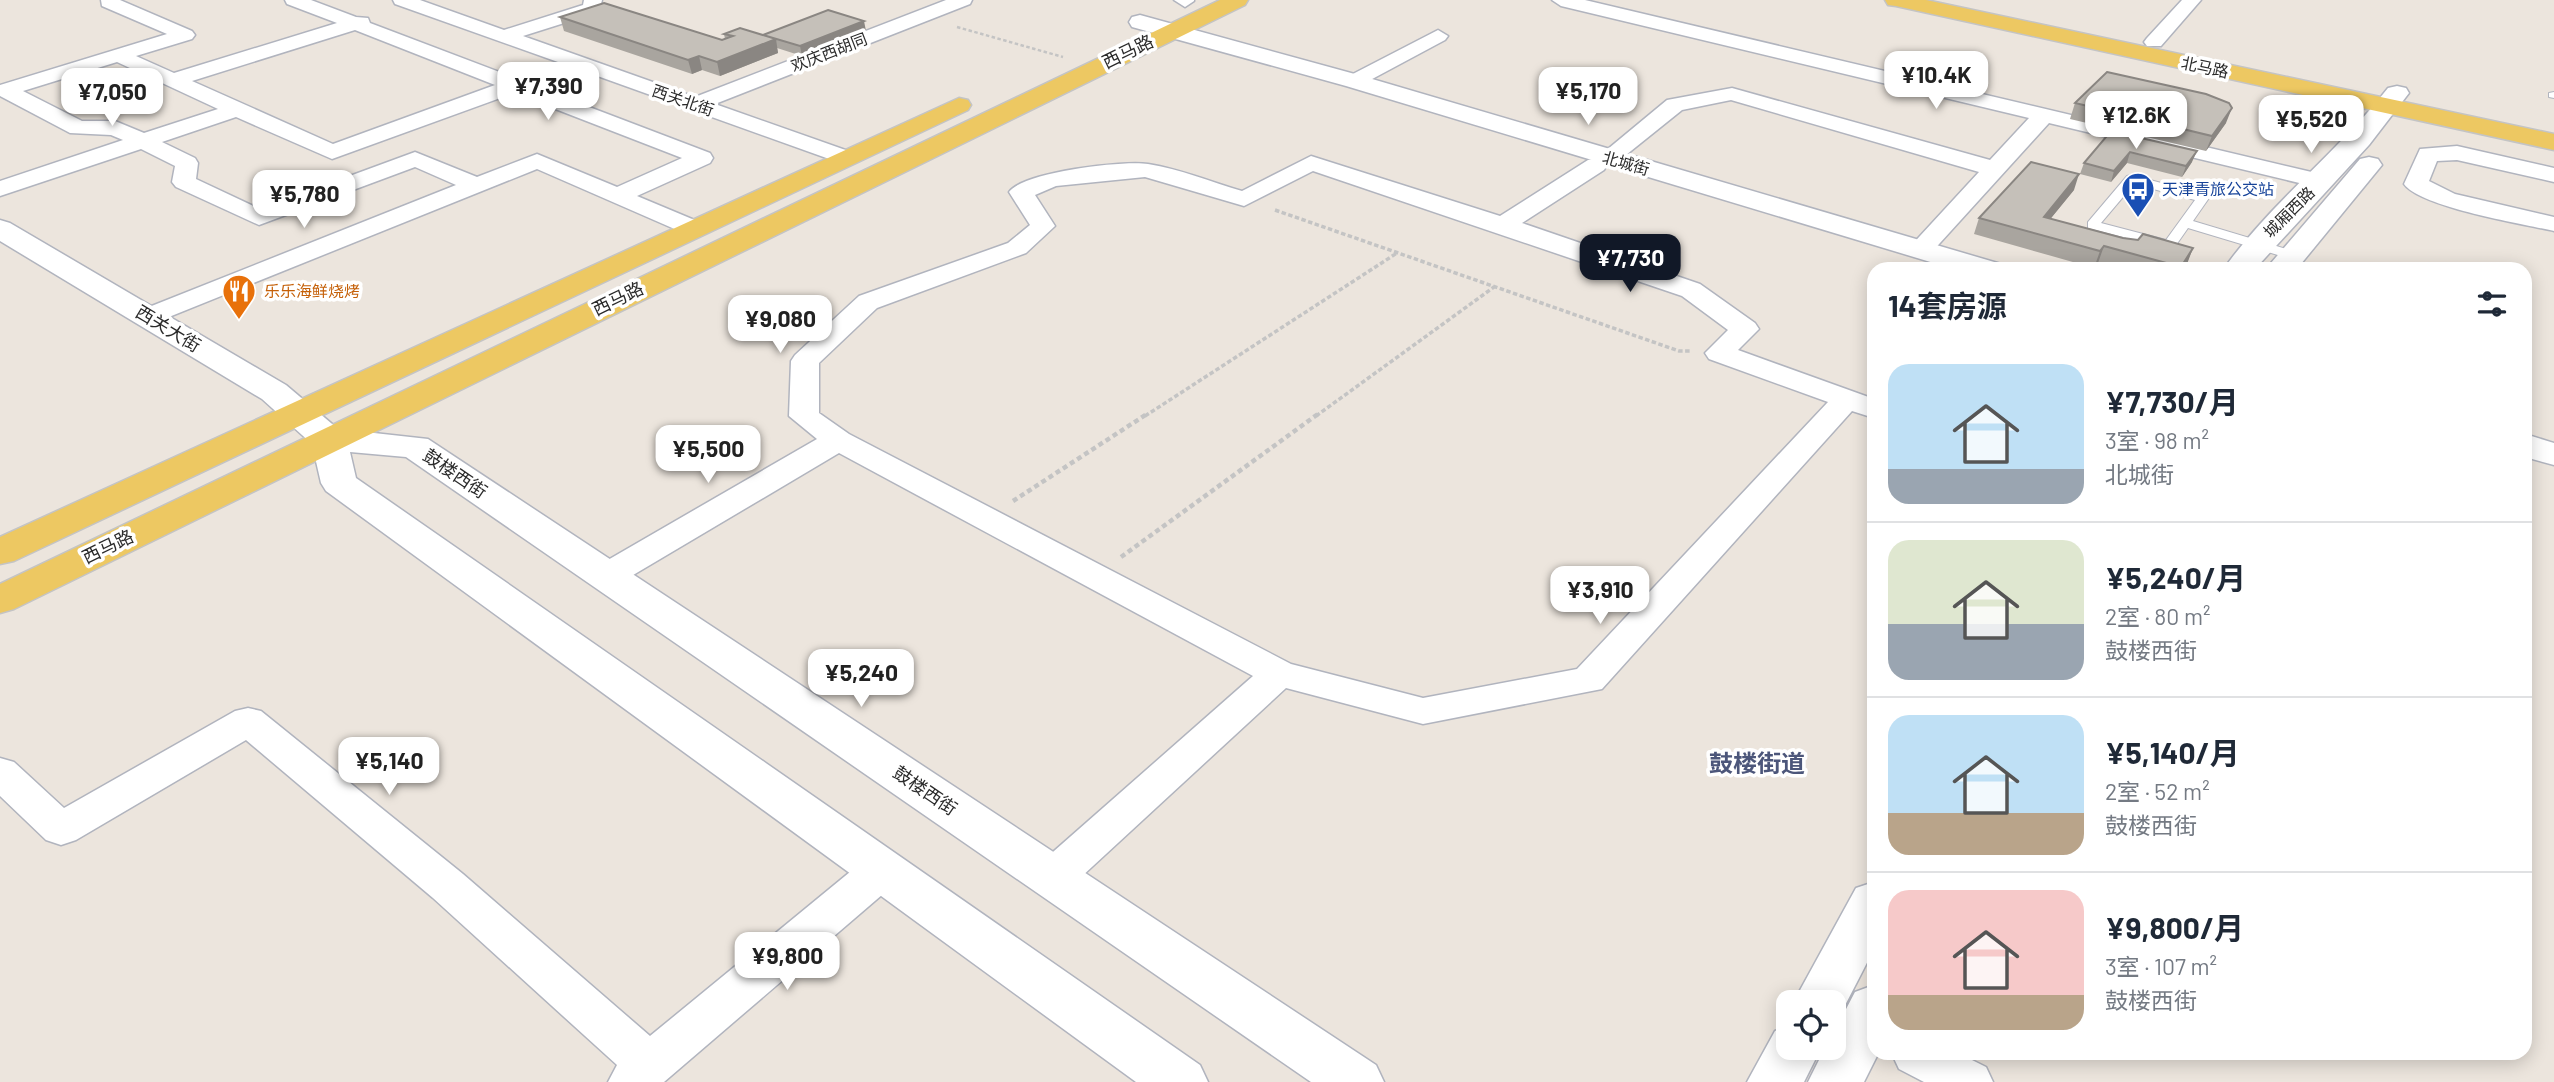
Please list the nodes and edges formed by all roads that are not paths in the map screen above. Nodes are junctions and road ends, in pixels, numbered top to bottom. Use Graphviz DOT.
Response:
graph roads {
  1 [pos="295,0"];
  2 [pos="593,0"];
  3 [pos="963,0"];
  4 [pos="1185,0"];
  5 [pos="1237,0"];
  6 [pos="1560,0"];
  7 [pos="1896,0"];
  8 [pos="1959,0"];
  9 [pos="2192,0"];
  10 [pos="109,2"];
  11 [pos="408,3"];
  12 [pos="354,24"];
  13 [pos="1150,30"];
  14 [pos="1438,36"];
  15 [pos="502,37"];
  16 [pos="2154,42"];
  17 [pos="119,56"];
  18 [pos="576,63"];
  19 [pos="173,80"];
  20 [pos="1354,81"];
  21 [pos="513,86"];
  22 [pos="2406,103"];
  23 [pos="696,104"];
  24 [pos="238,109"];
  25 [pos="2044,115"];
  26 [pos="2554,128"];
  27 [pos="141,141"];
  28 [pos="2554,142"];
  29 [pos="846,158"];
  30 [pos="1602,161"];
  31 [pos="1995,169"];
  32 [pos="2554,175"];
  33 [pos="2320,181"];
  34 [pos="477,185"];
  35 [pos="0,189"];
  36 [pos="617,196"];
  37 [pos="2184,223"];
  38 [pos="2554,224"];
  39 [pos="1503,225"];
  40 [pos="0,229"];
  41 [pos="695,229"];
  42 [pos="2257,245"];
  43 [pos="1921,249"];
  44 [pos="1921,262"];
  45 [pos="1964,262"];
  46 [pos="2244,262"];
  47 [pos="2285,262"];
  48 [pos="149,317"];
  49 [pos="1861,404"];
  50 [pos="313,426"];
  51 [pos="2532,432"];
  52 [pos="2554,439"];
  53 [pos="838,440"];
  54 [pos="2532,447"];
  55 [pos="2554,454"];
  56 [pos="0,552"];
  57 [pos="606,576"];
  58 [pos="0,600"];
  59 [pos="1279,674"];
  60 [pos="0,772"];
  61 [pos="882,870"];
  62 [pos="1052,878"];
  63 [pos="1867,915"];
  64 [pos="1826,990"];
  65 [pos="1867,1028"];
  66 [pos="1787,1060"];
  67 [pos="1927,1060"];
  68 [pos="640,1073"];
  69 [pos="1180,1082"];
  70 [pos="1356,1082"];
  71 [pos="1775,1082"];
  72 [pos="1836,1082"];
  73 [pos="1969,1082"];
  1 -- 12 [label="street"];
  2 -- 15 [label="street"];
  3 -- 23 [label="street, 欢庆西胡同"];
  4 -- 13 [label="main road, 西马路"];
  5 -- 13 [label="main road, 西马路"];
  6 -- 25 [label="street"];
  7 -- 22 [label="main road, 北马路"];
  8 -- 16 [label="main road, 北马路"];
  9 -- 16 [label="street"];
  10 -- 17 [label="street"];
  11 -- 12 [label="street"];
  11 -- 15 [label="street, 西关北街"];
  12 -- 19 [label="street"];
  12 -- 21 [label="street"];
  13 -- 20 [label="street, 北城街"];
  13 -- 29 [label="main road, 西马路"];
  13 -- 30 [label="street, 北城街"];
  13 -- 50 [label="main road, 西马路"];
  14 -- 20 [label="street"];
  15 -- 18 [label="street, 西关北街"];
  16 -- 22 [label="main road, 北马路"];
  17 -- 19 [label="street"];
  17 -- 27 [label="street"];
  18 -- 21 [label="street"];
  18 -- 23 [label="street, 西关北街"];
  19 -- 24 [label="street"];
  20 -- 30 [label="street, 北城街"];
  21 -- 24 [label="street"];
  21 -- 36 [label="street"];
  22 -- 26 [label="main road, 北马路"];
  22 -- 28 [label="main road, 北马路"];
  22 -- 33 [label="street, 城厢西路"];
  22 -- 47 [label="street, 城厢西路"];
  23 -- 29 [label="street, 西关北街"];
  24 -- 27 [label="street"];
  25 -- 31 [label="street"];
  25 -- 33 [label="street"];
  27 -- 34 [label="street"];
  27 -- 35 [label="street"];
  29 -- 41 [label="main road, 西马路"];
  30 -- 31 [label="street"];
  30 -- 39 [label="street"];
  30 -- 43 [label="street, 北城街"];
  30 -- 44 [label="street, 北城街"];
  31 -- 43 [label="street"];
  32 -- 38 [label="street"];
  33 -- 42 [label="street, 城厢西路"];
  34 -- 36 [label="street"];
  34 -- 48 [label="street"];
  36 -- 41 [label="street"];
  37 -- 37 [label="lane"];
  37 -- 42 [label="lane"];
  39 -- 49 [label="street"];
  39 -- 53 [label="street"];
  40 -- 48 [label="street, 西关大街"];
  41 -- 50 [label="main road, 西马路"];
  42 -- 46 [label="street, 城厢西路"];
  42 -- 47 [label="lane"];
  43 -- 45 [label="street, 北城街"];
  48 -- 50 [label="street, 西关大街"];
  49 -- 59 [label="street"];
  50 -- 56 [label="main road, 西马路"];
  50 -- 57 [label="street, 鼓楼西街"];
  50 -- 58 [label="main road, 西马路"];
  50 -- 61 [label="street"];
  51 -- 52 [label="street"];
  53 -- 57 [label="street"];
  53 -- 59 [label="street"];
  54 -- 55 [label="street"];
  57 -- 62 [label="street, 鼓楼西街"];
  59 -- 62 [label="street"];
  60 -- 68 [label="street"];
  61 -- 68 [label="street"];
  61 -- 69 [label="street"];
  62 -- 70 [label="street, 鼓楼西街"];
  63 -- 64 [label="street"];
  65 -- 72 [label="street"];
  66 -- 71 [label="street"];
  67 -- 73 [label="street"];
}
